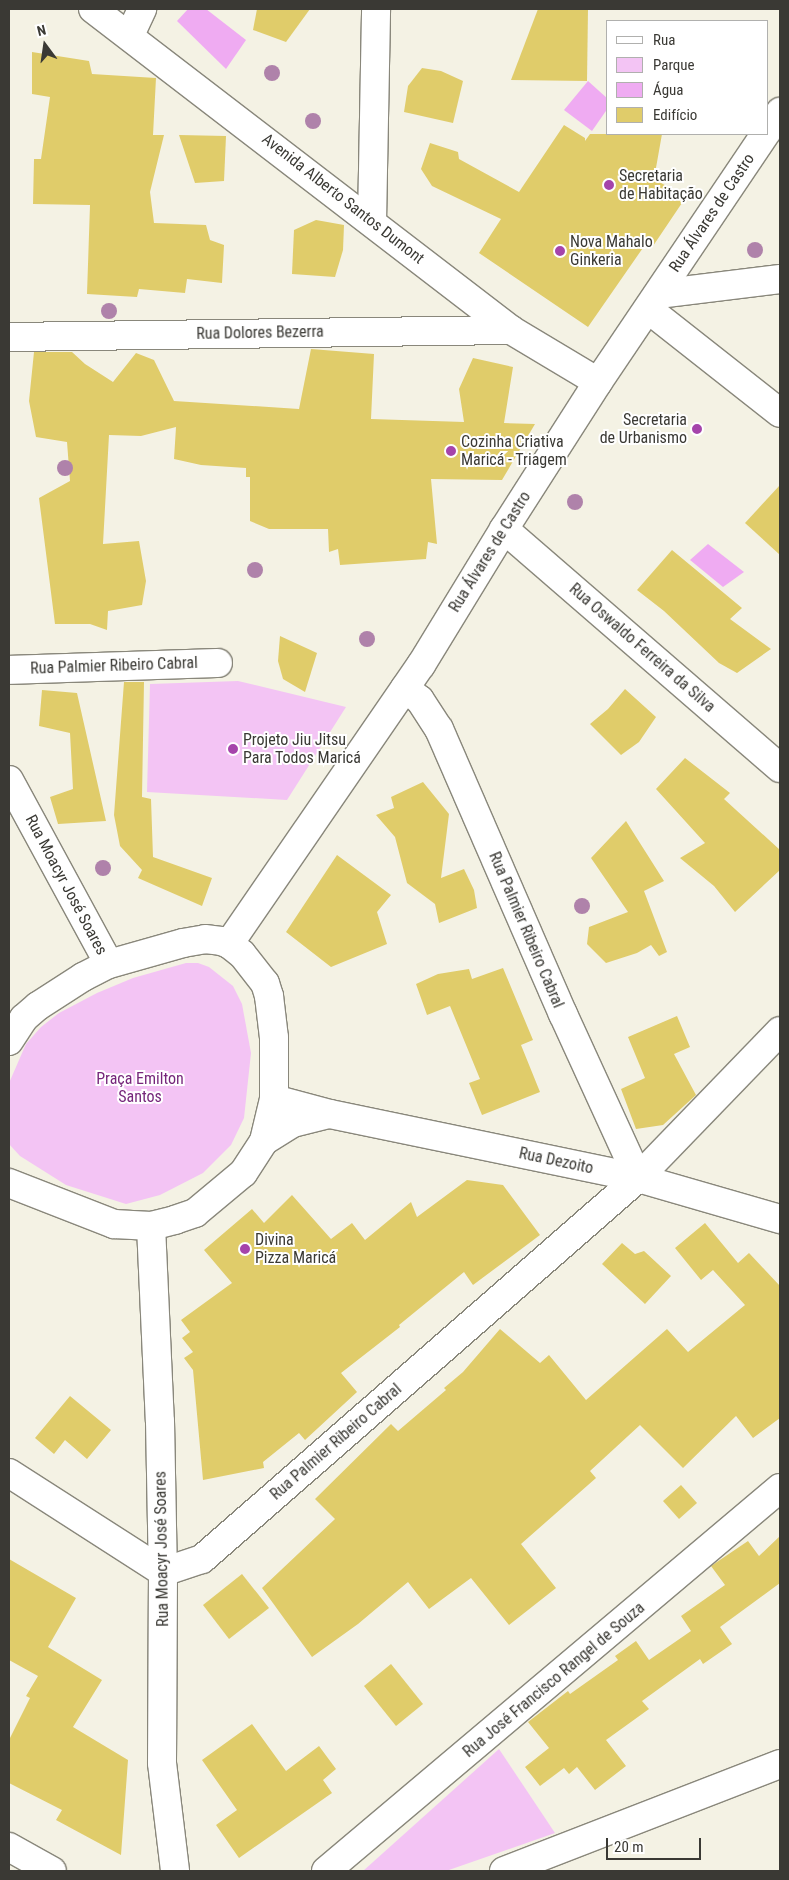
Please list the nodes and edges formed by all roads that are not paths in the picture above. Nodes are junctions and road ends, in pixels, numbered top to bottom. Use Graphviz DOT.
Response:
graph roads {
  1 [pos="93,9"];
  2 [pos="142,9"];
  3 [pos="376,9"];
  4 [pos="130,36"];
  5 [pos="780,112"];
  6 [pos="769,128"];
  7 [pos="764,135"];
  8 [pos="372,222"];
  9 [pos="780,279"];
  10 [pos="458,288"];
  11 [pos="653,301"];
  12 [pos="511,330"];
  13 [pos="436,331"];
  14 [pos="9,337"];
  15 [pos="598,382"];
  16 [pos="780,413"];
  17 [pos="504,528"];
  18 [pos="218,663"];
  19 [pos="9,670"];
  20 [pos="405,688"];
  21 [pos="780,768"];
  22 [pos="9,780"];
  23 [pos="229,944"];
  24 [pos="109,964"];
  25 [pos="16,1015"];
  26 [pos="780,1031"];
  27 [pos="9,1041"];
  28 [pos="274,1099"];
  29 [pos="330,1114"];
  30 [pos="264,1142"];
  31 [pos="638,1178"];
  32 [pos="9,1183"];
  33 [pos="780,1219"];
  34 [pos="151,1226"];
  35 [pos="9,1473"];
  36 [pos="780,1488"];
  37 [pos="163,1572"];
  38 [pos="780,1764"];
  39 [pos="9,1848"];
  40 [pos="52,1871"];
  41 [pos="175,1871"];
  42 [pos="326,1871"];
  43 [pos="504,1871"];
  1 -- 4 [label="street, Avenida Alberto Santos Dumont"];
  2 -- 4 [label="street"];
  3 -- 8 [label="street"];
  4 -- 8 [label="street, Avenida Alberto Santos Dumont"];
  5 -- 6 [label="street"];
  7 -- 11 [label="street, Rua Álvares de Castro"];
  8 -- 10 [label="street, Avenida Alberto Santos Dumont"];
  9 -- 11 [label="street"];
  10 -- 12 [label="street, Avenida Alberto Santos Dumont"];
  10 -- 13 [label="street"];
  11 -- 15 [label="street, Rua Álvares de Castro"];
  11 -- 16 [label="street"];
  12 -- 13 [label="street, Rua Dolores Bezerra"];
  12 -- 15 [label="street, Avenida Alberto Santos Dumont"];
  13 -- 14 [label="street, Rua Dolores Bezerra"];
  15 -- 17 [label="street, Rua Álvares de Castro"];
  17 -- 20 [label="street, Rua Álvares de Castro"];
  17 -- 21 [label="street, Rua Oswaldo Ferreira da Silva"];
  18 -- 19 [label="street, Rua Palmier Ribeiro Cabral"];
  20 -- 23 [label="street, Rua Álvares de Castro"];
  20 -- 31 [label="street, Rua Palmier Ribeiro Cabral"];
  22 -- 24 [label="street, Rua Moacyr José Soares"];
  23 -- 24 [label="street"];
  23 -- 28 [label="street"];
  24 -- 25 [label="street"];
  25 -- 27 [label="street"];
  26 -- 31 [label="street, Rua Palmier Ribeiro Cabral"];
  28 -- 29 [label="street, Rua Dezoito"];
  28 -- 30 [label="street"];
  29 -- 30 [label="street"];
  29 -- 31 [label="street, Rua Dezoito"];
  30 -- 34 [label="street"];
  31 -- 33 [label="street, Rua Dezoito"];
  31 -- 37 [label="street, Rua Palmier Ribeiro Cabral"];
  32 -- 34 [label="street"];
  34 -- 37 [label="street, Rua Moacyr José Soares"];
  35 -- 37 [label="street"];
  36 -- 42 [label="street, Rua José Francisco Rangel de Souza"];
  37 -- 41 [label="street, Rua Moacyr José Soares"];
  38 -- 43 [label="street"];
  39 -- 40 [label="street"];
}
